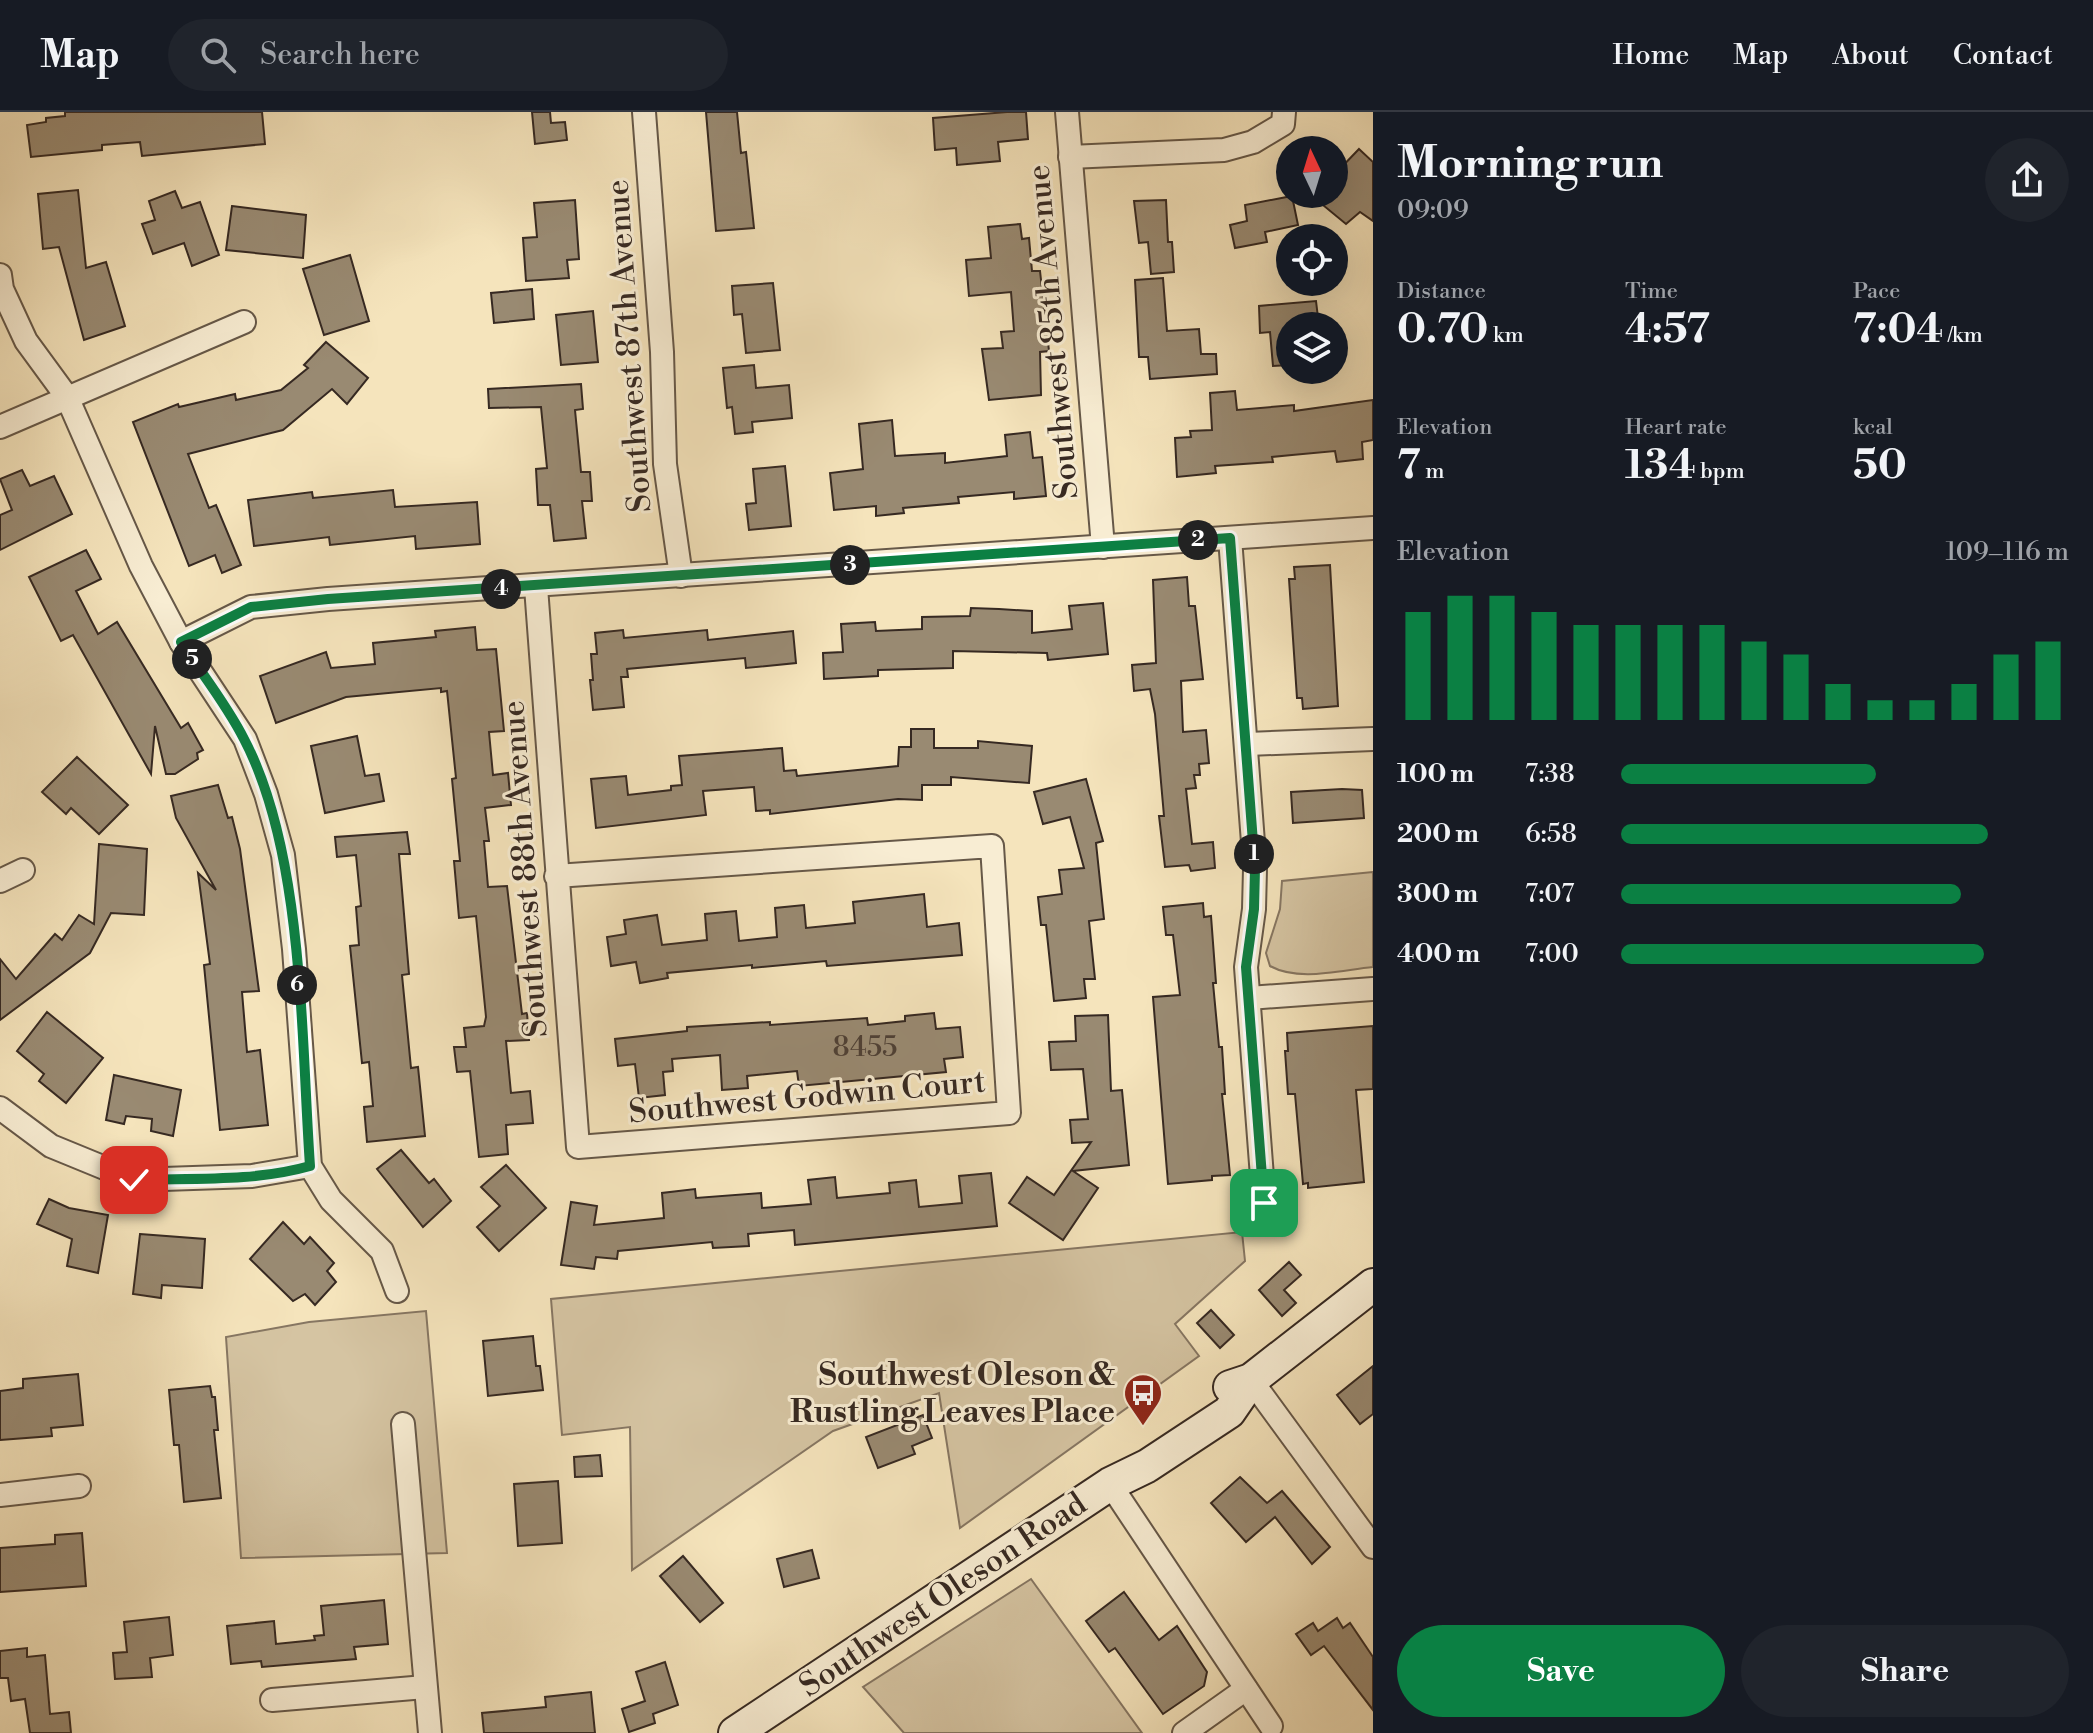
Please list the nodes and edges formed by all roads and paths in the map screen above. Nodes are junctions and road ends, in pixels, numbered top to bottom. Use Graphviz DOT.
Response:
graph roads {
  1 [pos="644,112"];
  2 [pos="1067,112"];
  3 [pos="1284,112"];
  4 [pos="1070,157"];
  5 [pos="0,275"];
  6 [pos="244,322"];
  7 [pos="67,397"];
  8 [pos="0,427"];
  9 [pos="1373,528"];
  10 [pos="1230,538"];
  11 [pos="1103,547"];
  12 [pos="681,576"];
  13 [pos="536,587"];
  14 [pos="181,642"];
  15 [pos="1373,739"];
  16 [pos="1248,744"];
  17 [pos="23,870"];
  18 [pos="556,876"];
  19 [pos="0,881"];
  20 [pos="1373,989"];
  21 [pos="1249,998"];
  22 [pos="0,1108"];
  23 [pos="578,1147"];
  24 [pos="310,1166"];
  25 [pos="1264,1203"];
  26 [pos="1373,1285"];
  27 [pos="397,1291"];
  28 [pos="1251,1380"];
  29 [pos="403,1424"];
  30 [pos="1110,1484"];
  31 [pos="79,1486"];
  32 [pos="0,1495"];
  33 [pos="1373,1547"];
  34 [pos="425,1687"];
  35 [pos="1246,1689"];
  36 [pos="272,1700"];
  37 [pos="1271,1726"];
  38 [pos="430,1733"];
  39 [pos="735,1733"];
  40 [pos="1184,1733"];
  1 -- 12 [label="street, Southwest 87th Avenue"];
  2 -- 4 [label="street, Southwest 85th Avenue"];
  3 -- 4 [label="street"];
  4 -- 11 [label="street, Southwest 85th Avenue"];
  5 -- 7 [label="street"];
  6 -- 7 [label="street"];
  7 -- 8 [label="street"];
  7 -- 14 [label="street"];
  9 -- 10 [label="street"];
  10 -- 11 [label="street"];
  10 -- 16 [label="street"];
  11 -- 12 [label="street"];
  12 -- 13 [label="street"];
  13 -- 14 [label="street"];
  13 -- 18 [label="street, Southwest 88th Avenue"];
  14 -- 24 [label="street"];
  15 -- 16 [label="street"];
  16 -- 21 [label="street"];
  17 -- 19 [label="street"];
  18 -- 23 [label="street, Southwest 88th Avenue"];
  18 -- 23 [label="street, Southwest Godwin Court"];
  20 -- 21 [label="street"];
  21 -- 25 [label="street"];
  22 -- 24 [label="street"];
  24 -- 27 [label="street"];
  26 -- 28 [label="main road, Southwest Oleson Road"];
  28 -- 30 [label="main road, Southwest Oleson Road"];
  28 -- 33 [label="street"];
  29 -- 34 [label="street"];
  30 -- 35 [label="street"];
  30 -- 39 [label="main road, Southwest Oleson Road"];
  31 -- 32 [label="street"];
  34 -- 36 [label="street"];
  34 -- 38 [label="street"];
  35 -- 37 [label="street"];
  35 -- 40 [label="street"];
}
